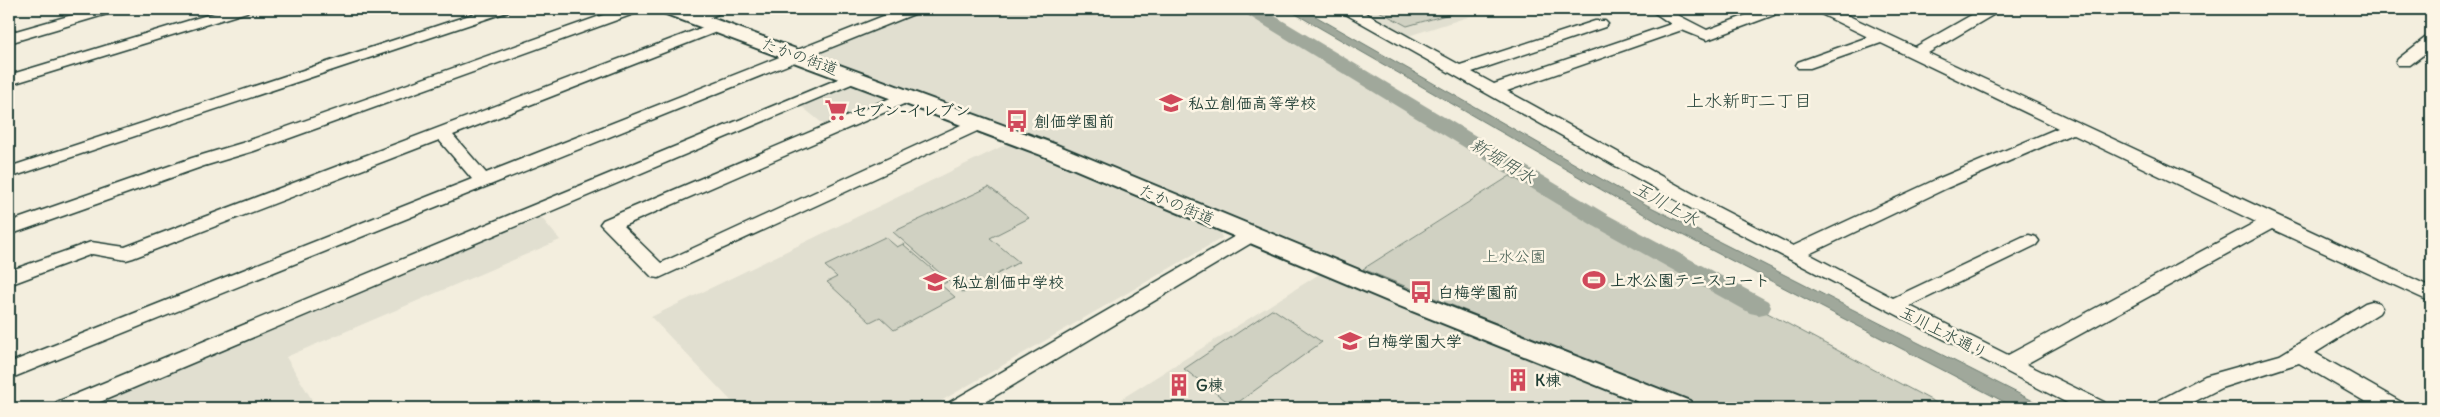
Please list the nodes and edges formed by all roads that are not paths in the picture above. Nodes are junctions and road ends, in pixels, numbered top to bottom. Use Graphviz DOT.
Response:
graph roads {
  1 [pos="109,9"];
  2 [pos="242,9"];
  3 [pos="502,9"];
  4 [pos="634,9"];
  5 [pos="670,9"];
  6 [pos="914,9"];
  7 [pos="1347,9"];
  8 [pos="1656,9"];
  9 [pos="1763,9"];
  10 [pos="1822,9"];
  11 [pos="1993,9"];
  12 [pos="719,18"];
  13 [pos="1600,24"];
  14 [pos="1683,25"];
  15 [pos="1883,37"];
  16 [pos="9,38"];
  17 [pos="2431,41"];
  18 [pos="1916,52"];
  19 [pos="798,56"];
  20 [pos="2404,62"];
  21 [pos="1804,65"];
  22 [pos="1459,71"];
  23 [pos="855,77"];
  24 [pos="9,80"];
  25 [pos="1494,90"];
  26 [pos="907,96"];
  27 [pos="980,123"];
  28 [pos="2072,128"];
  29 [pos="443,134"];
  30 [pos="9,173"];
  31 [pos="484,182"];
  32 [pos="2272,221"];
  33 [pos="9,229"];
  34 [pos="1251,235"];
  35 [pos="2029,241"];
  36 [pos="1792,254"];
  37 [pos="9,278"];
  38 [pos="2431,294"];
  39 [pos="1893,306"];
  40 [pos="2372,308"];
  41 [pos="2298,354"];
  42 [pos="2008,364"];
  43 [pos="9,371"];
  44 [pos="65,408"];
  45 [pos="958,408"];
  46 [pos="1680,408"];
  47 [pos="2096,408"];
  48 [pos="2164,408"];
  49 [pos="2393,408"];
  1 -- 16 [label="street"];
  2 -- 24 [label="street"];
  3 -- 30 [label="street"];
  4 -- 33 [label="street"];
  5 -- 12 [label="street, たかの街道"];
  6 -- 19 [label="street"];
  7 -- 22 [label="street"];
  8 -- 14 [label="street"];
  9 -- 14 [label="street"];
  10 -- 15 [label="street"];
  11 -- 18 [label="street"];
  12 -- 19 [label="street, たかの街道"];
  12 -- 29 [label="street"];
  13 -- 22 [label="street"];
  14 -- 25 [label="street"];
  15 -- 18 [label="street"];
  15 -- 21 [label="street"];
  17 -- 20 [label="street"];
  18 -- 28 [label="street"];
  19 -- 23 [label="street, たかの街道"];
  19 -- 31 [label="street"];
  22 -- 25 [label="street"];
  23 -- 26 [label="street, たかの街道"];
  23 -- 44 [label="street"];
  25 -- 36 [label="street"];
  26 -- 27 [label="street, たかの街道"];
  26 -- 27 [label="street"];
  27 -- 34 [label="street, たかの街道"];
  28 -- 32 [label="street"];
  28 -- 36 [label="street"];
  29 -- 31 [label="street"];
  29 -- 37 [label="street"];
  31 -- 43 [label="street"];
  32 -- 38 [label="street"];
  32 -- 42 [label="street"];
  34 -- 45 [label="street"];
  34 -- 46 [label="street, たかの街道"];
  35 -- 39 [label="street"];
  36 -- 39 [label="street, 玉川上水通り"];
  39 -- 42 [label="street, 玉川上水通り"];
  40 -- 41 [label="street"];
  41 -- 48 [label="street"];
  41 -- 49 [label="street"];
  42 -- 47 [label="street, 玉川上水通り"];
}
